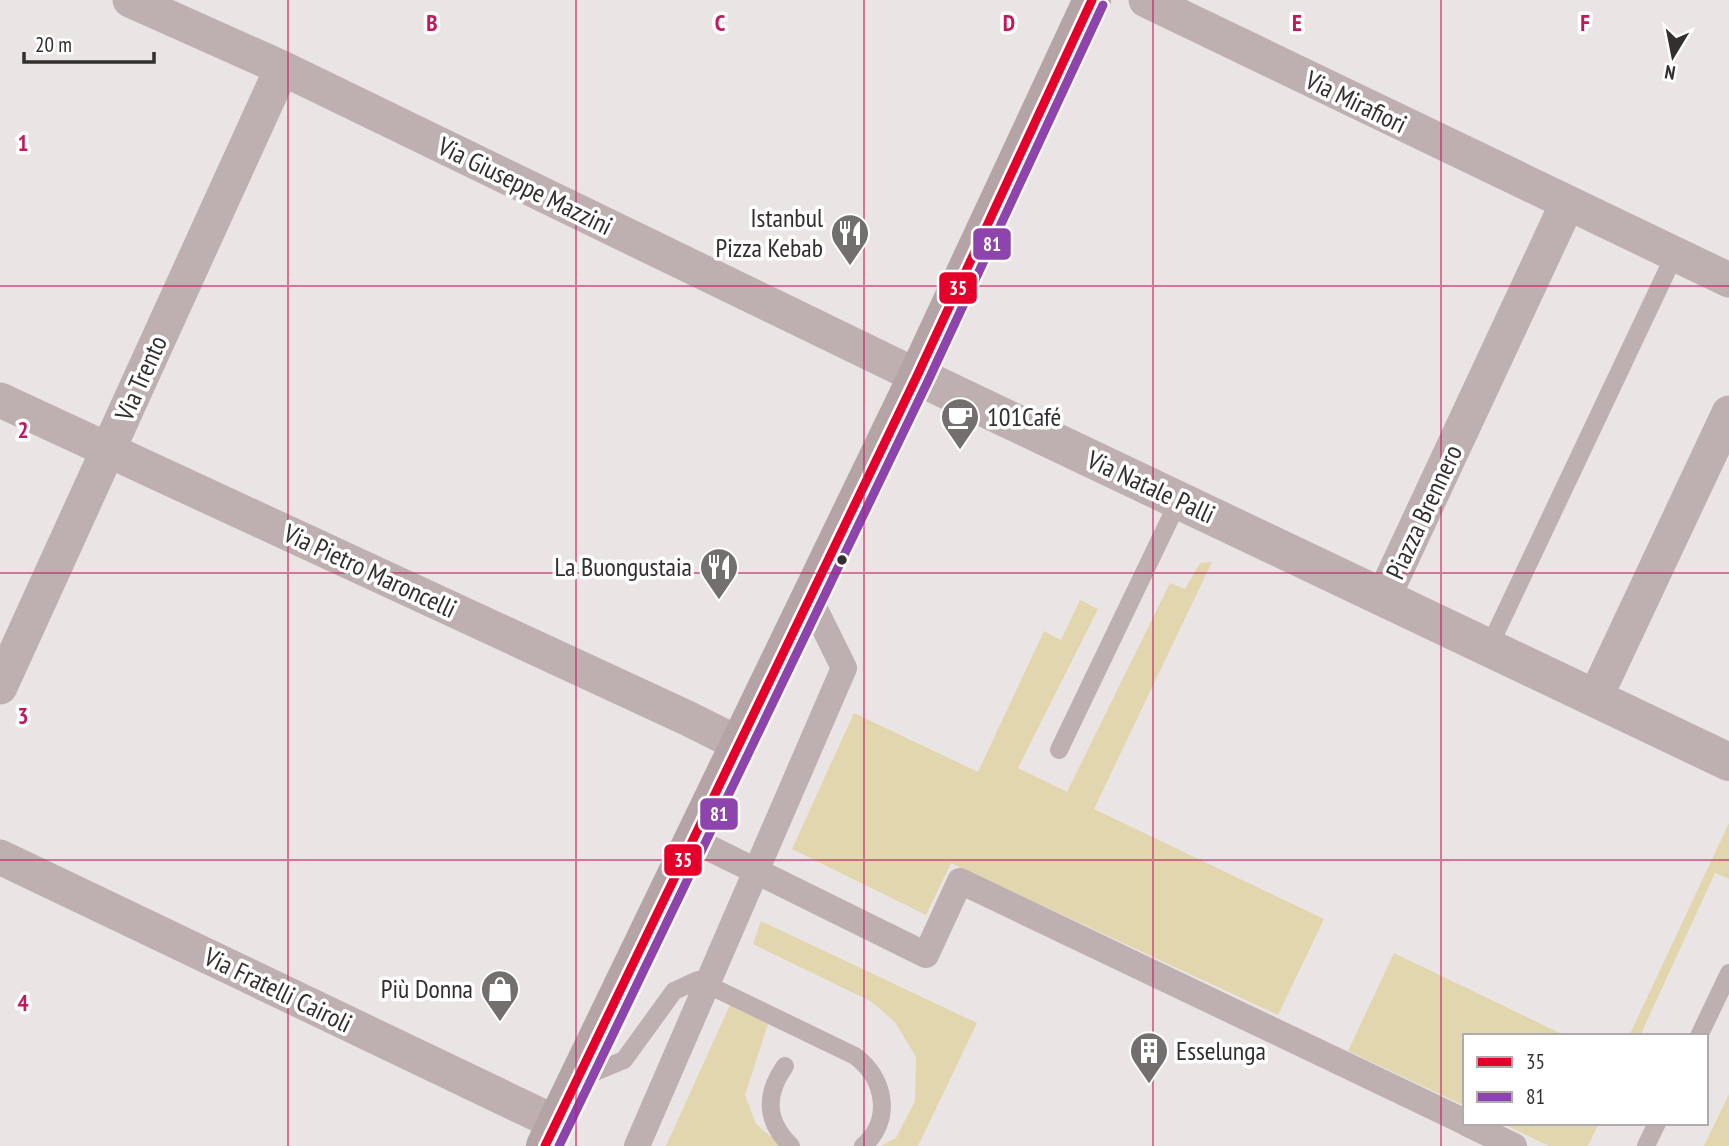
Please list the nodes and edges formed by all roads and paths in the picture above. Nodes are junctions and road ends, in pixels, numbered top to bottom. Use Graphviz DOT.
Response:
graph roads {
  1 [pos="130,0"];
  2 [pos="1092,0"];
  3 [pos="1146,0"];
  4 [pos="282,68"];
  5 [pos="1567,204"];
  6 [pos="1675,254"];
  7 [pos="1729,280"];
  8 [pos="917,376"];
  9 [pos="0,400"];
  10 [pos="1729,413"];
  11 [pos="109,451"];
  12 [pos="1179,500"];
  13 [pos="1384,598"];
  14 [pos="810,599"];
  15 [pos="1489,647"];
  16 [pos="0,687"];
  17 [pos="1595,698"];
  18 [pos="739,744"];
  19 [pos="1059,751"];
  20 [pos="1729,762"];
  21 [pos="693,839"];
  22 [pos="0,857"];
  23 [pos="755,872"];
  24 [pos="1729,973"];
  25 [pos="706,984"];
  26 [pos="1700,1034"];
  27 [pos="785,1066"];
  28 [pos="577,1080"];
  29 [pos="1463,1122"];
  30 [pos="1470,1125"];
  31 [pos="1656,1125"];
  32 [pos="551,1135"];
  33 [pos="637,1146"];
  34 [pos="791,1146"];
  35 [pos="863,1146"];
  36 [pos="1514,1146"];
  37 [pos="1646,1146"];
  1 -- 4 [label="street, Via Giuseppe Mazzini"];
  2 -- 8 [label="main road"];
  3 -- 5 [label="street, Via Mirafiori"];
  4 -- 8 [label="street, Via Giuseppe Mazzini"];
  4 -- 11 [label="street, Via Trento"];
  5 -- 6 [label="street"];
  5 -- 13 [label="street, Piazza Brennero"];
  6 -- 7 [label="street"];
  6 -- 15 [label="lane"];
  8 -- 12 [label="street, Via Natale Palli"];
  8 -- 14 [label="main road"];
  9 -- 11 [label="street, Via Pietro Maroncelli"];
  10 -- 17 [label="street"];
  11 -- 16 [label="street, Via Trento"];
  11 -- 18 [label="street, Via Pietro Maroncelli"];
  12 -- 13 [label="street, Via Natale Palli"];
  12 -- 19 [label="lane"];
  13 -- 15 [label="street, Piazza Brennero"];
  14 -- 18 [label="main road"];
  14 -- 23 [label="street"];
  15 -- 17 [label="street, Piazza Brennero"];
  17 -- 20 [label="street"];
  18 -- 21 [label="main road"];
  21 -- 23 [label="street"];
  21 -- 28 [label="main road"];
  22 -- 32 [label="street, Via Fratelli Cairoli"];
  23 -- 25 [label="street"];
  23 -- 29 [label="street"];
  24 -- 26 [label="lane"];
  25 -- 28 [label="lane"];
  25 -- 33 [label="street"];
  25 -- 35 [label="lane"];
  27 -- 34 [label="lane"];
  28 -- 32 [label="main road"];
  30 -- 36 [label="street"];
  31 -- 37 [label="lane"];
}
